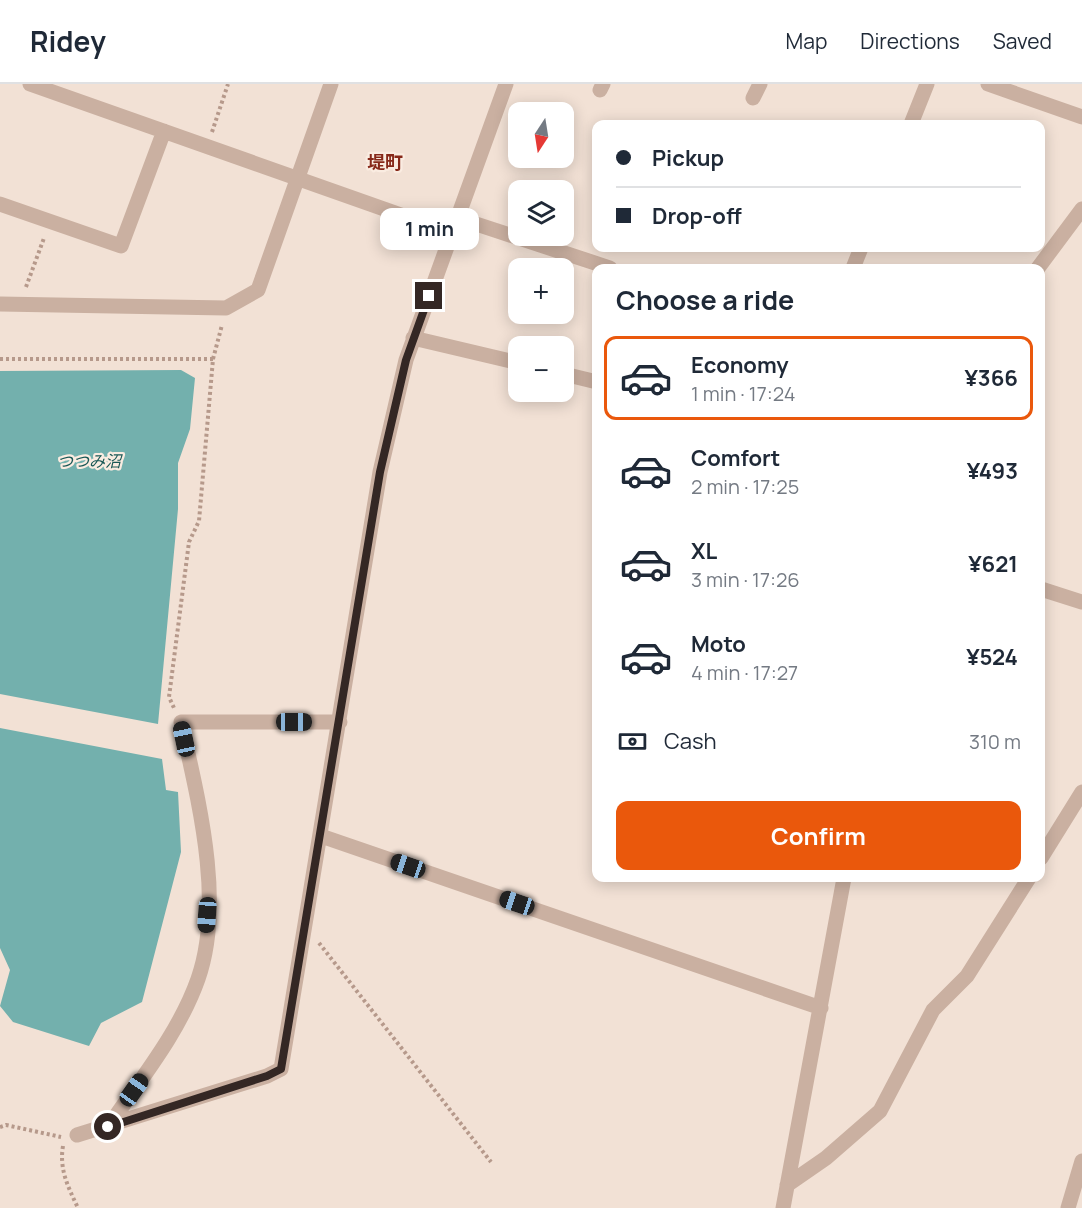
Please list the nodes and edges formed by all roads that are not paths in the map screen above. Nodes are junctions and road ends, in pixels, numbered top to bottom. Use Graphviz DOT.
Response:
graph roads {
  1 [pos="30,84"];
  2 [pos="331,84"];
  3 [pos="506,84"];
  4 [pos="760,84"];
  5 [pos="927,84"];
  6 [pos="988,84"];
  7 [pos="753,98"];
  8 [pos="1082,117"];
  9 [pos="913,120"];
  10 [pos="164,131"];
  11 [pos="299,179"];
  12 [pos="0,204"];
  13 [pos="1082,209"];
  14 [pos="458,218"];
  15 [pos="452,233"];
  16 [pos="598,264"];
  17 [pos="1041,264"];
  18 [pos="0,304"];
  19 [pos="413,338"];
  20 [pos="508,360"];
  21 [pos="574,376"];
  22 [pos="592,381"];
  23 [pos="1045,590"];
  24 [pos="1082,602"];
  25 [pos="340,722"];
  26 [pos="1082,792"];
  27 [pos="321,836"];
  28 [pos="1045,852"];
  29 [pos="843,882"];
  30 [pos="1026,882"];
  31 [pos="821,1008"];
  32 [pos="108,1127"];
  33 [pos="77,1135"];
  34 [pos="1082,1161"];
  35 [pos="787,1185"];
  36 [pos="783,1208"];
  37 [pos="1068,1208"];
  1 -- 10 [label="street"];
  2 -- 11 [label="street"];
  3 -- 14 [label="street"];
  4 -- 7 [label="street"];
  5 -- 9 [label="street"];
  6 -- 8 [label="street"];
  10 -- 11 [label="street"];
  10 -- 12 [label="street"];
  11 -- 15 [label="street"];
  11 -- 18 [label="street"];
  13 -- 17 [label="street"];
  14 -- 15 [label="street"];
  14 -- 16 [label="street"];
  15 -- 19 [label="street"];
  19 -- 20 [label="street"];
  19 -- 25 [label="street"];
  21 -- 22 [label="street"];
  23 -- 24 [label="street"];
  25 -- 27 [label="street"];
  25 -- 32 [label="street"];
  26 -- 28 [label="street"];
  27 -- 31 [label="street"];
  27 -- 32 [label="street"];
  29 -- 31 [label="street"];
  30 -- 35 [label="street"];
  31 -- 35 [label="street"];
  32 -- 33 [label="street"];
  34 -- 37 [label="street"];
  35 -- 36 [label="street"];
}
